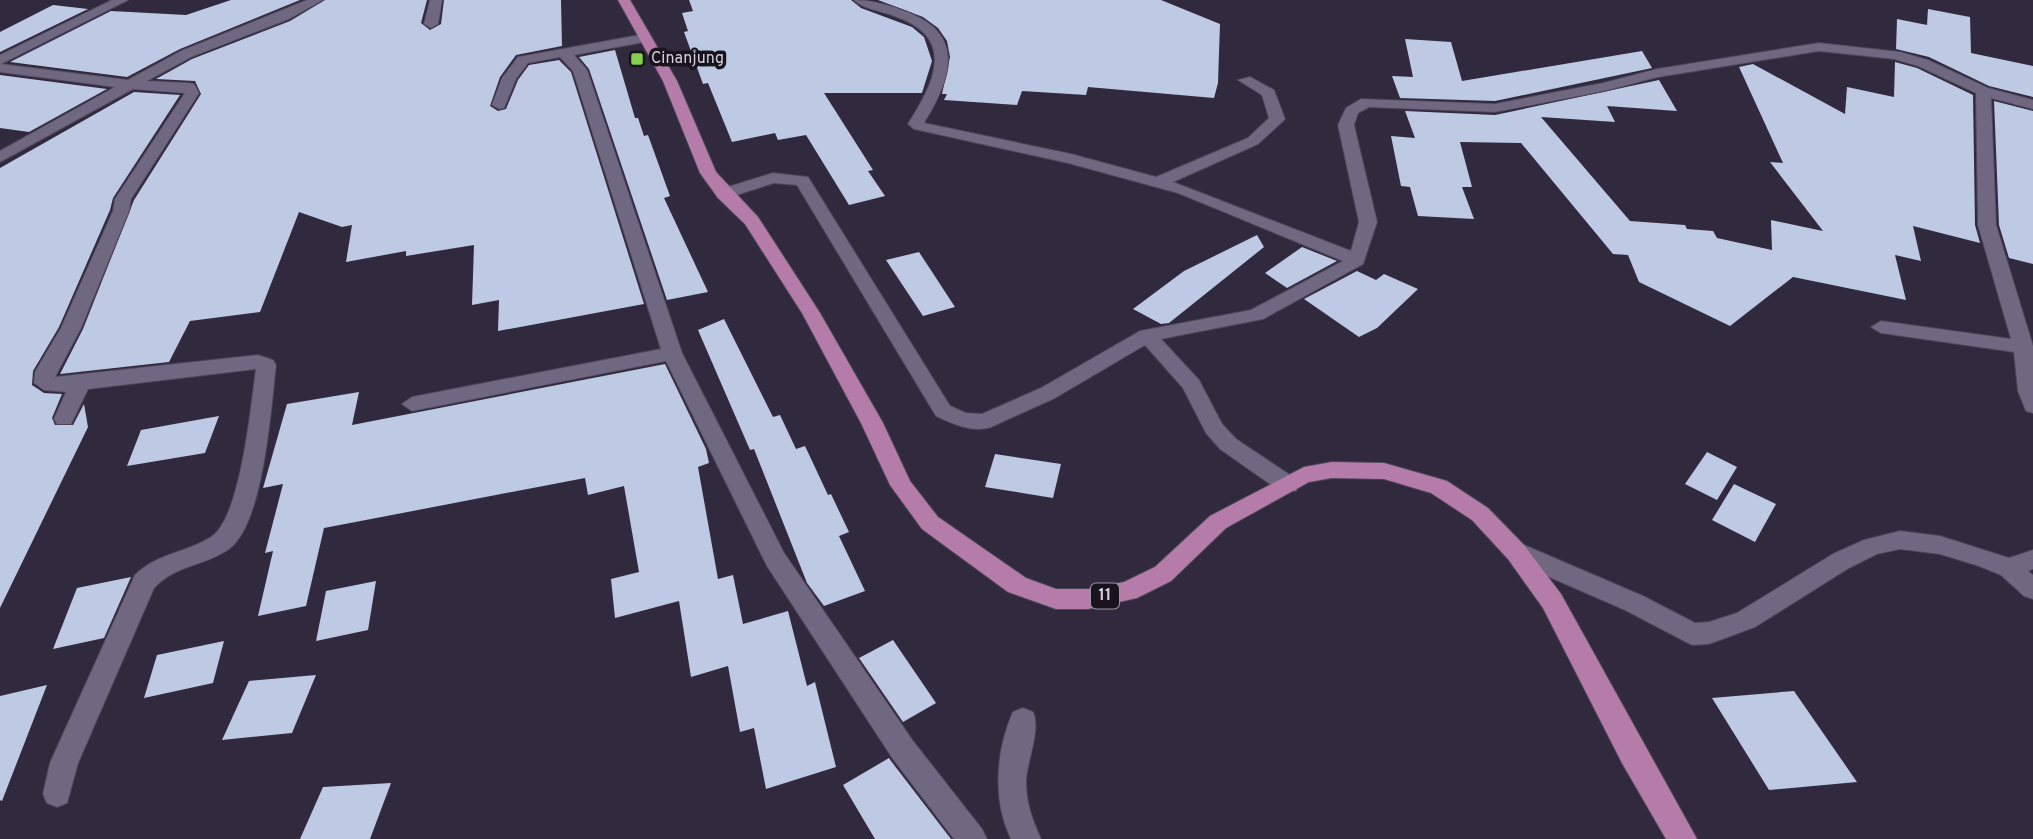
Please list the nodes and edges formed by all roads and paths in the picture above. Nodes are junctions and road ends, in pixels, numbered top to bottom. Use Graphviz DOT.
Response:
graph roads {
  1 [pos="122,0"];
  2 [pos="317,0"];
  3 [pos="436,0"];
  4 [pos="624,0"];
  5 [pos="860,0"];
  6 [pos="431,24"];
  7 [pos="645,37"];
  8 [pos="564,53"];
  9 [pos="0,60"];
  10 [pos="0,68"];
  11 [pos="1245,80"];
  12 [pos="130,85"];
  13 [pos="1983,91"];
  14 [pos="2033,105"];
  15 [pos="499,106"];
  16 [pos="0,157"];
  17 [pos="1157,183"];
  18 [pos="724,194"];
  19 [pos="1357,260"];
  20 [pos="1881,327"];
  21 [pos="1147,335"];
  22 [pos="2026,350"];
  23 [pos="672,353"];
  24 [pos="81,382"];
  25 [pos="412,404"];
  26 [pos="2033,406"];
  27 [pos="64,419"];
  28 [pos="1288,485"];
  29 [pos="1516,552"];
  30 [pos="2033,559"];
  31 [pos="2009,568"];
  32 [pos="2033,589"];
  33 [pos="1023,720"];
  34 [pos="57,794"];
  35 [pos="972,839"];
  36 [pos="1026,839"];
  37 [pos="1682,839"];
  1 -- 9 [label="street"];
  2 -- 12 [label="street"];
  3 -- 6 [label="street"];
  4 -- 7 [label="highway, 11"];
  5 -- 17 [label="street"];
  7 -- 8 [label="street"];
  7 -- 18 [label="highway, 11"];
  8 -- 15 [label="street"];
  8 -- 23 [label="street"];
  10 -- 12 [label="street"];
  11 -- 17 [label="street"];
  12 -- 16 [label="street"];
  12 -- 24 [label="street"];
  13 -- 14 [label="street"];
  13 -- 19 [label="street"];
  13 -- 22 [label="street"];
  17 -- 19 [label="street"];
  18 -- 21 [label="street"];
  18 -- 28 [label="highway, 11"];
  19 -- 21 [label="street"];
  20 -- 22 [label="street"];
  21 -- 28 [label="street"];
  22 -- 26 [label="street"];
  23 -- 25 [label="street"];
  23 -- 35 [label="street"];
  24 -- 27 [label="street"];
  24 -- 34 [label="street"];
  28 -- 29 [label="highway, 11"];
  29 -- 31 [label="street"];
  29 -- 37 [label="highway, 11"];
  30 -- 31 [label="street"];
  31 -- 32 [label="street"];
  33 -- 36 [label="street"];
}
